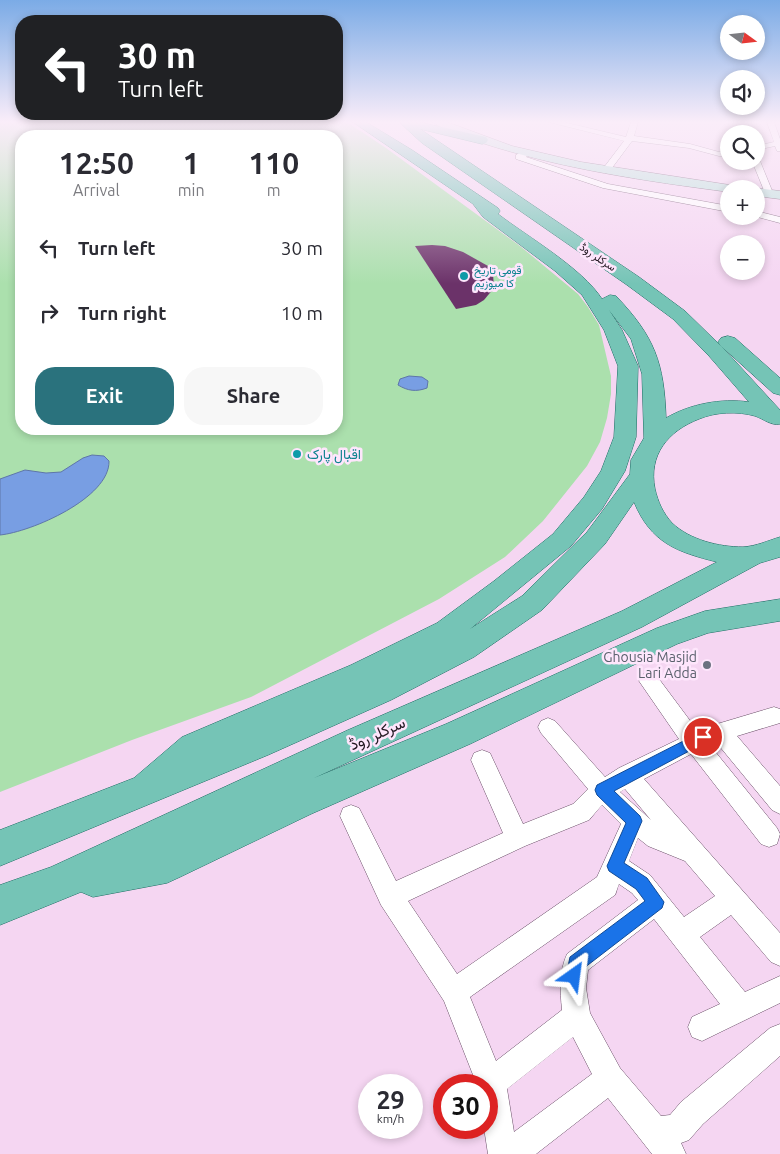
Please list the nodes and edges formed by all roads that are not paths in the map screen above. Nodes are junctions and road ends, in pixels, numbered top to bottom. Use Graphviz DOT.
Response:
graph roads {
  1 [pos="440,176"];
  2 [pos="478,176"];
  3 [pos="576,176"];
  4 [pos="644,176"];
  5 [pos="761,176"];
  6 [pos="720,187"];
  7 [pos="767,193"];
  8 [pos="479,202"];
  9 [pos="720,208"];
  10 [pos="765,216"];
  11 [pos="780,220"];
  12 [pos="551,226"];
  13 [pos="780,389"];
  14 [pos="776,418"];
  15 [pos="655,439"];
  16 [pos="641,475"];
  17 [pos="771,550"];
  18 [pos="780,610"];
  19 [pos="648,681"];
  20 [pos="774,716"];
  21 [pos="548,727"];
  22 [pos="720,732"];
  23 [pos="694,742"];
  24 [pos="482,760"];
  25 [pos="627,775"];
  26 [pos="146,789"];
  27 [pos="602,790"];
  28 [pos="780,803"];
  29 [pos="351,816"];
  30 [pos="634,821"];
  31 [pos="769,836"];
  32 [pos="517,838"];
  33 [pos="0,848"];
  34 [pos="693,852"];
  35 [pos="615,866"];
  36 [pos="57,884"];
  37 [pos="390,896"];
  38 [pos="733,898"];
  39 [pos="656,902"];
  40 [pos="0,905"];
  41 [pos="682,934"];
  42 [pos="780,953"];
  43 [pos="780,989"];
  44 [pos="454,992"];
  45 [pos="741,1008"];
  46 [pos="577,1016"];
  47 [pos="702,1027"];
  48 [pos="780,1038"];
  49 [pos="487,1074"];
  50 [pos="498,1078"];
  51 [pos="610,1078"];
  52 [pos="498,1124"];
  53 [pos="663,1143"];
  54 [pos="503,1154"];
  55 [pos="511,1154"];
  1 -- 8 [label="main road, سرکلر روڈ"];
  2 -- 12 [label="main road, سرکلر روڈ"];
  3 -- 9 [label="street"];
  4 -- 6 [label="street"];
  5 -- 7 [label="street"];
  8 -- 15 [label="main road, سرکلر روڈ"];
  8 -- 26 [label="main road"];
  10 -- 11 [label="street"];
  12 -- 13 [label="main road"];
  12 -- 14 [label="main road, سرکلر روڈ"];
  14 -- 15 [label="main road"];
  15 -- 16 [label="main road"];
  16 -- 17 [label="main road"];
  16 -- 26 [label="main road"];
  17 -- 36 [label="main road, سرکلر روڈ"];
  18 -- 36 [label="main road"];
  19 -- 23 [label="street"];
  20 -- 22 [label="street"];
  21 -- 27 [label="street"];
  22 -- 23 [label="street"];
  22 -- 28 [label="street"];
  23 -- 25 [label="street"];
  23 -- 31 [label="street"];
  24 -- 32 [label="street"];
  25 -- 27 [label="street"];
  25 -- 34 [label="street"];
  26 -- 33 [label="main road"];
  27 -- 30 [label="street"];
  27 -- 32 [label="street"];
  29 -- 37 [label="street"];
  30 -- 34 [label="street"];
  30 -- 35 [label="street"];
  32 -- 37 [label="street"];
  34 -- 38 [label="street"];
  35 -- 39 [label="street"];
  35 -- 44 [label="street"];
  36 -- 40 [label="main road, سرکلر روڈ"];
  37 -- 44 [label="street"];
  38 -- 41 [label="street"];
  38 -- 42 [label="street"];
  39 -- 41 [label="street"];
  39 -- 46 [label="street"];
  41 -- 45 [label="street"];
  43 -- 45 [label="street"];
  44 -- 49 [label="street"];
  45 -- 47 [label="street"];
  46 -- 50 [label="street"];
  46 -- 51 [label="street"];
  48 -- 53 [label="street"];
  51 -- 53 [label="street"];
  51 -- 55 [label="street"];
  52 -- 54 [label="street"];
}
